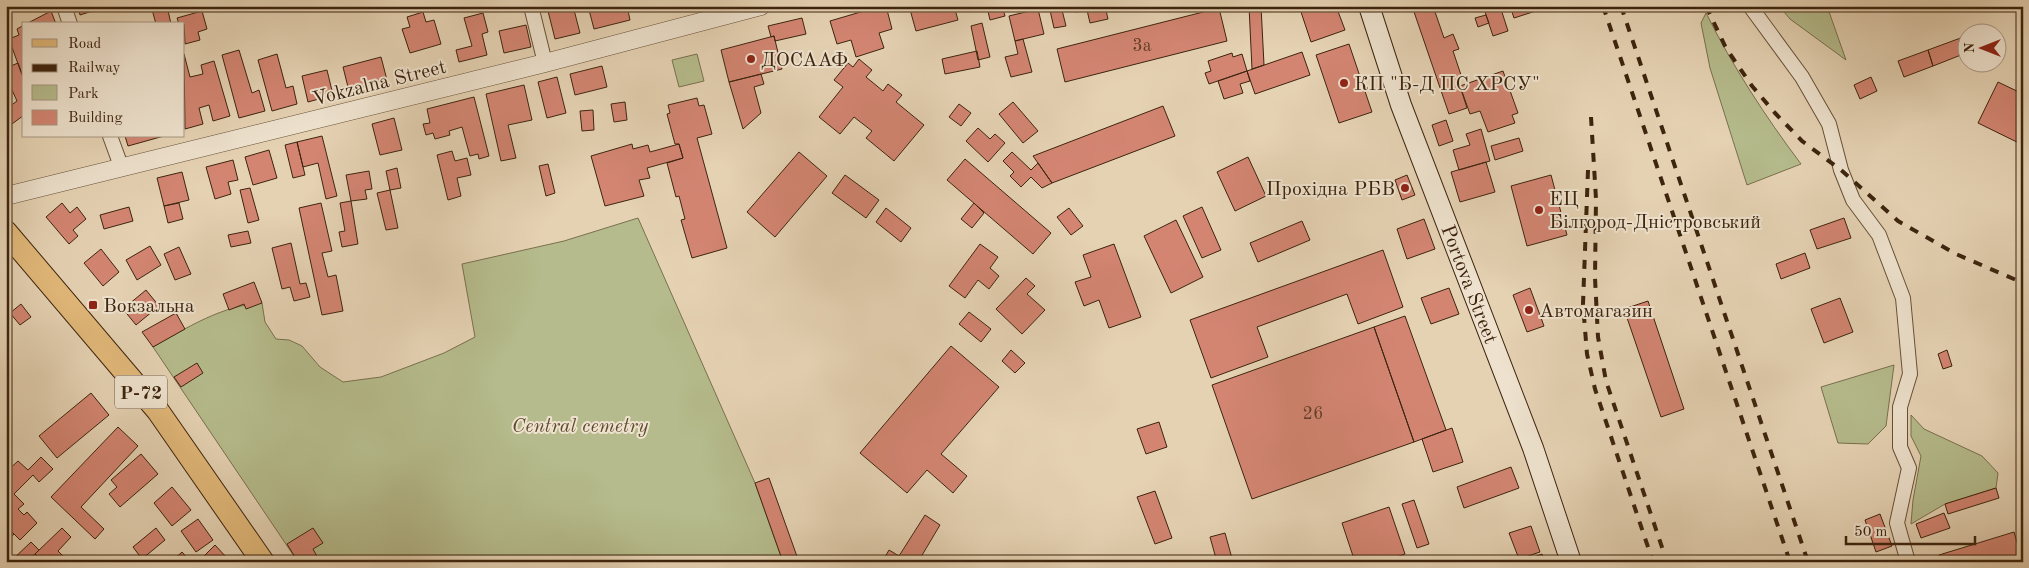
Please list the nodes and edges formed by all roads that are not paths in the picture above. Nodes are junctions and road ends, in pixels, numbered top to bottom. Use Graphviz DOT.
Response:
graph roads {
  1 [pos="64,6"];
  2 [pos="531,6"];
  3 [pos="761,6"];
  4 [pos="1369,6"];
  5 [pos="1750,6"];
  6 [pos="69,22"];
  7 [pos="545,63"];
  8 [pos="111,138"];
  9 [pos="121,166"];
  10 [pos="6,196"];
  11 [pos="6,232"];
  12 [pos="263,562"];
  13 [pos="1571,562"];
  14 [pos="1908,562"];
  1 -- 6 [label="street"];
  2 -- 7 [label="street"];
  3 -- 7 [label="street, Vokzalna Street"];
  4 -- 13 [label="main road, Portova Street"];
  5 -- 14 [label="street"];
  7 -- 9 [label="street, Vokzalna Street"];
  8 -- 9 [label="street"];
  9 -- 10 [label="street, Vokzalna Street"];
  11 -- 12 [label="main road, Р-72"];
}
